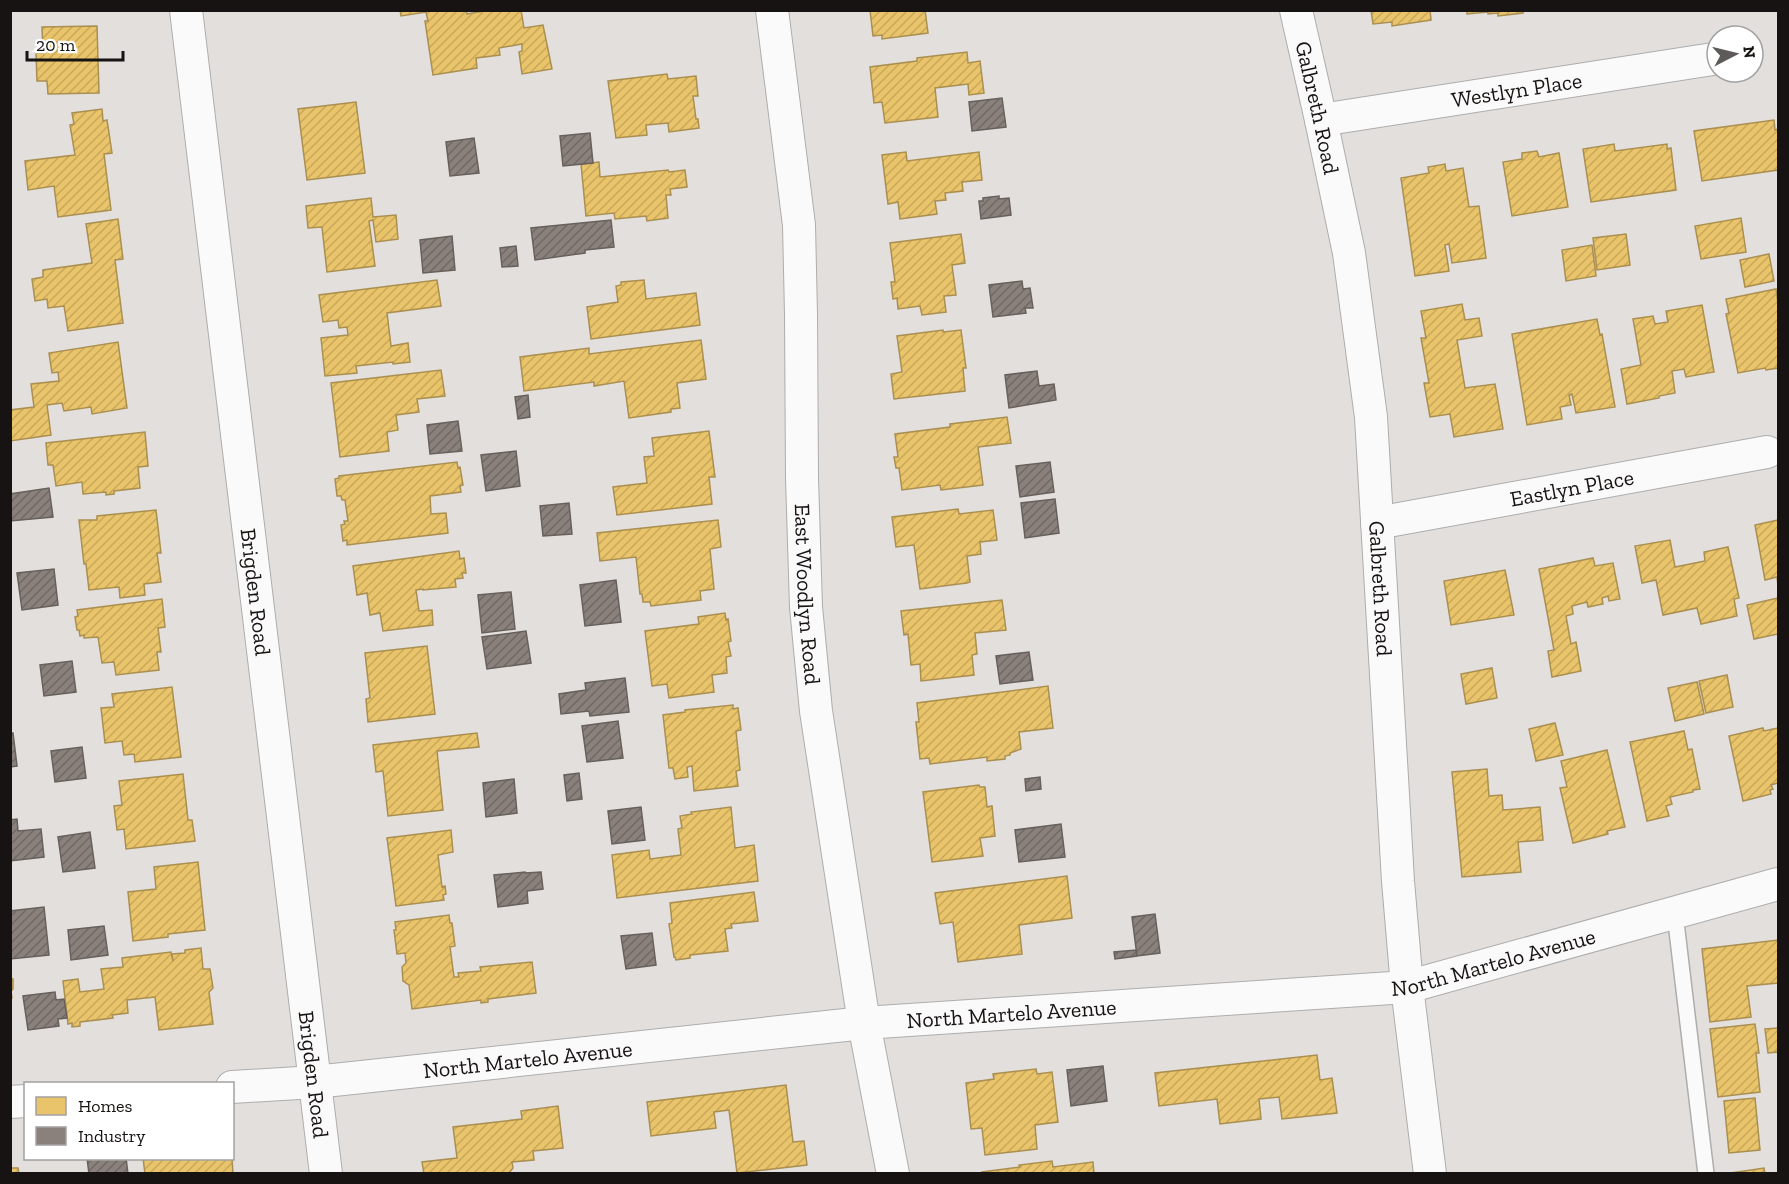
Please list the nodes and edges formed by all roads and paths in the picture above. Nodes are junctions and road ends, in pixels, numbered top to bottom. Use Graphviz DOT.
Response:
graph roads {
  1 [pos="186,10"];
  2 [pos="772,10"];
  3 [pos="1296,10"];
  4 [pos="1705,60"];
  5 [pos="1322,120"];
  6 [pos="1767,452"];
  7 [pos="1377,523"];
  8 [pos="1779,884"];
  9 [pos="1675,914"];
  10 [pos="1407,987"];
  11 [pos="864,1023"];
  12 [pos="315,1082"];
  13 [pos="234,1087"];
  14 [pos="326,1173"];
  15 [pos="893,1173"];
  16 [pos="1430,1173"];
  17 [pos="1706,1173"];
  1 -- 12 [label="street, Brigden Road"];
  2 -- 11 [label="street, East Woodlyn Road"];
  3 -- 5 [label="street, Galbreth Road"];
  4 -- 5 [label="street, Westlyn Place"];
  5 -- 7 [label="street, Galbreth Road"];
  6 -- 7 [label="street, Eastlyn Place"];
  7 -- 10 [label="street, Galbreth Road"];
  8 -- 9 [label="street, North Martelo Avenue"];
  9 -- 10 [label="street, North Martelo Avenue"];
  9 -- 17 [label="lane"];
  10 -- 11 [label="street, North Martelo Avenue"];
  10 -- 16 [label="street, Galbreth Road"];
  11 -- 12 [label="street, North Martelo Avenue"];
  11 -- 15 [label="street, East Woodlyn Road"];
  12 -- 13 [label="street, North Martelo Avenue"];
  12 -- 14 [label="street, Brigden Road"];
}
